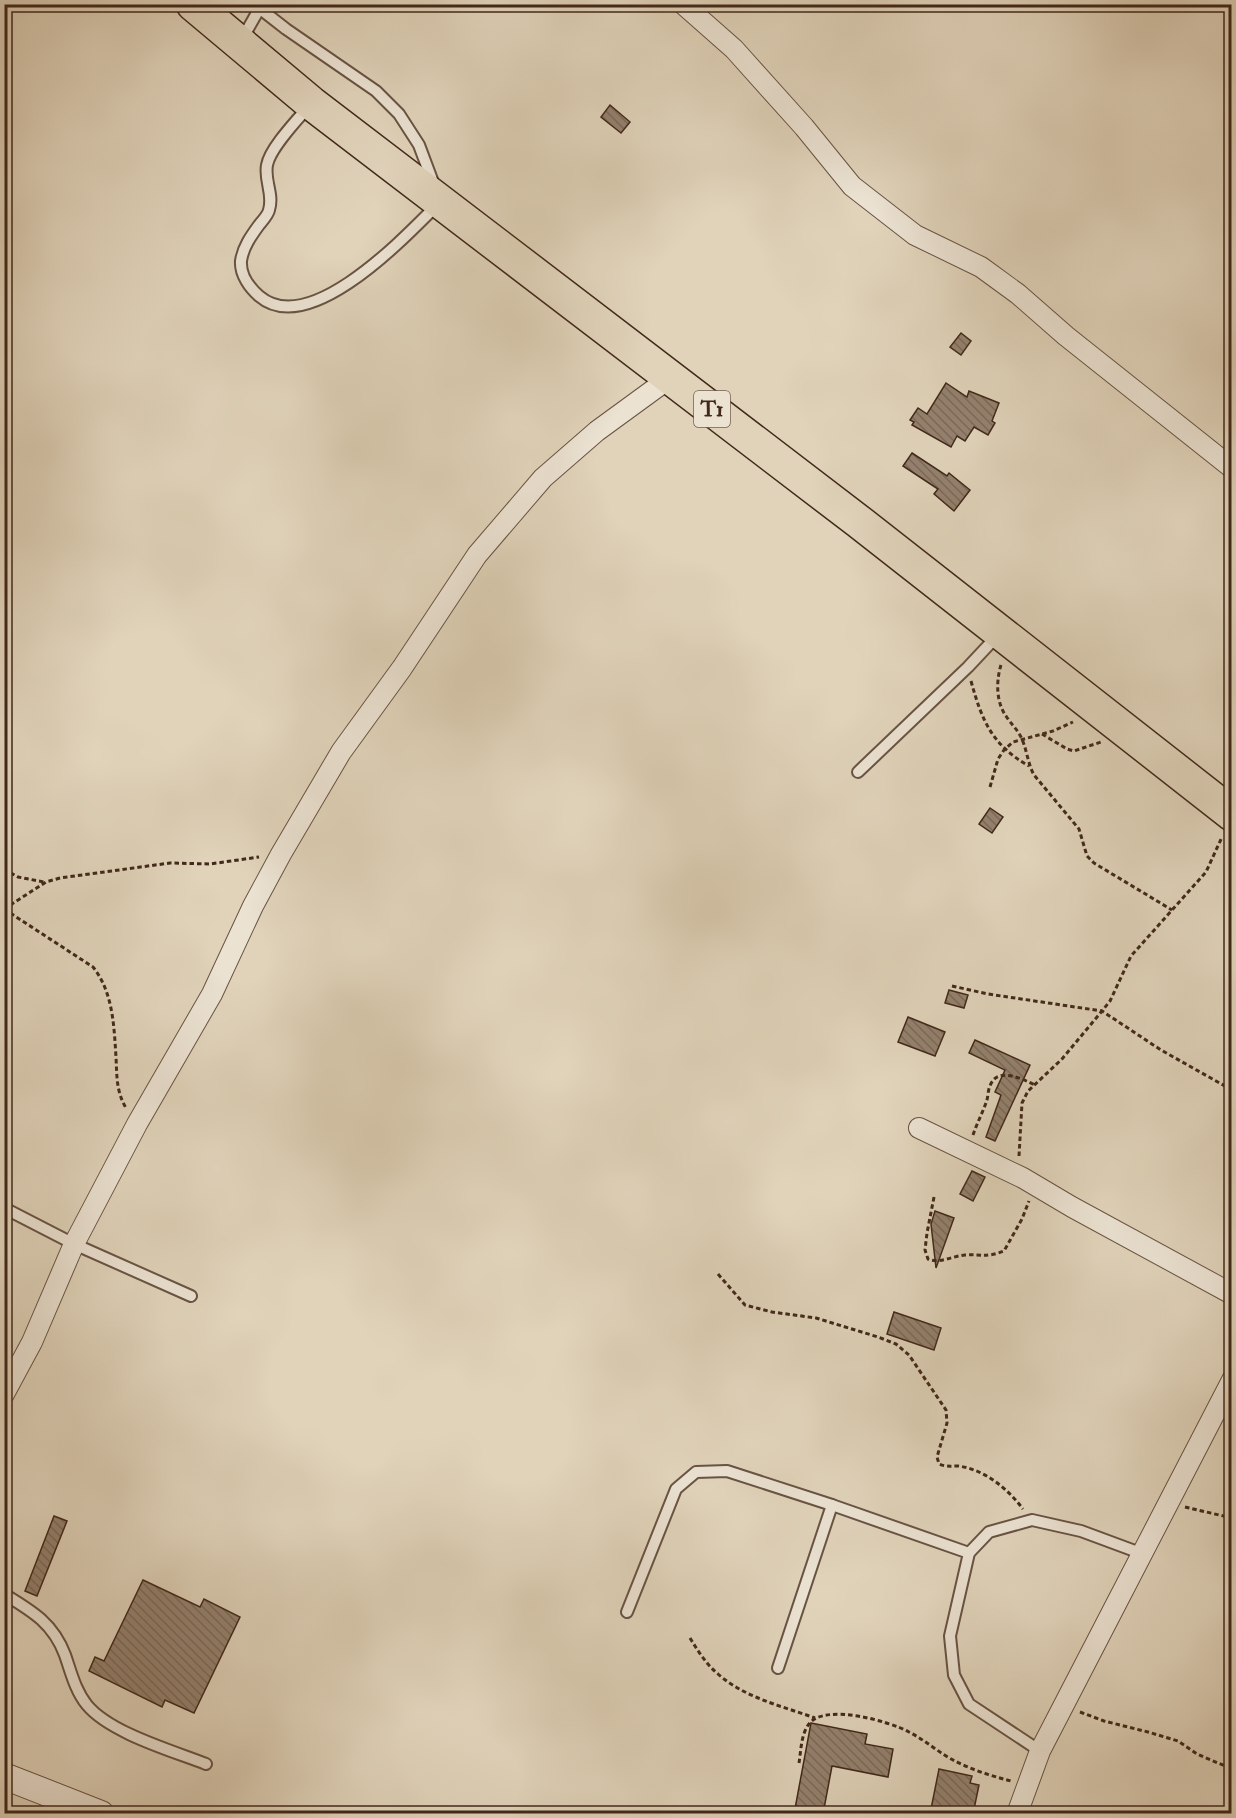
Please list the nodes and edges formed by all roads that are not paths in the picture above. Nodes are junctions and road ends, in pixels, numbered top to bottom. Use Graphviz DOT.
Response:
graph roads {
  1 [pos="193,4"];
  2 [pos="683,4"];
  3 [pos="259,6"];
  4 [pos="239,44"];
  5 [pos="311,103"];
  6 [pos="440,202"];
  7 [pos="671,377"];
  8 [pos="1232,468"];
  9 [pos="1005,637"];
  10 [pos="858,772"];
  11 [pos="1227,825"];
  12 [pos="919,1128"];
  13 [pos="4,1208"];
  14 [pos="74,1244"];
  15 [pos="1232,1294"];
  16 [pos="191,1296"];
  17 [pos="1232,1380"];
  18 [pos="4,1394"];
  19 [pos="832,1505"];
  20 [pos="969,1553"];
  21 [pos="1143,1554"];
  22 [pos="7,1597"];
  23 [pos="627,1612"];
  24 [pos="778,1668"];
  25 [pos="1040,1751"];
  26 [pos="206,1764"];
  27 [pos="4,1776"];
  28 [pos="99,1813"];
  29 [pos="1017,1814"];
  1 -- 4 [label="highway, T1"];
  2 -- 8 [label="street"];
  3 -- 4 [label="lane"];
  3 -- 6 [label="lane"];
  4 -- 5 [label="highway, T1"];
  5 -- 6 [label="highway, T1"];
  5 -- 6 [label="lane"];
  6 -- 7 [label="highway, T1"];
  7 -- 9 [label="highway, T1"];
  7 -- 14 [label="street"];
  9 -- 10 [label="lane"];
  9 -- 11 [label="highway, T1"];
  12 -- 15 [label="street"];
  13 -- 14 [label="lane"];
  14 -- 16 [label="lane"];
  14 -- 18 [label="street"];
  17 -- 21 [label="street"];
  19 -- 20 [label="lane"];
  19 -- 23 [label="lane"];
  19 -- 24 [label="lane"];
  20 -- 21 [label="lane"];
  20 -- 25 [label="lane"];
  21 -- 25 [label="street"];
  22 -- 26 [label="lane"];
  25 -- 29 [label="street"];
  27 -- 28 [label="street"];
}
